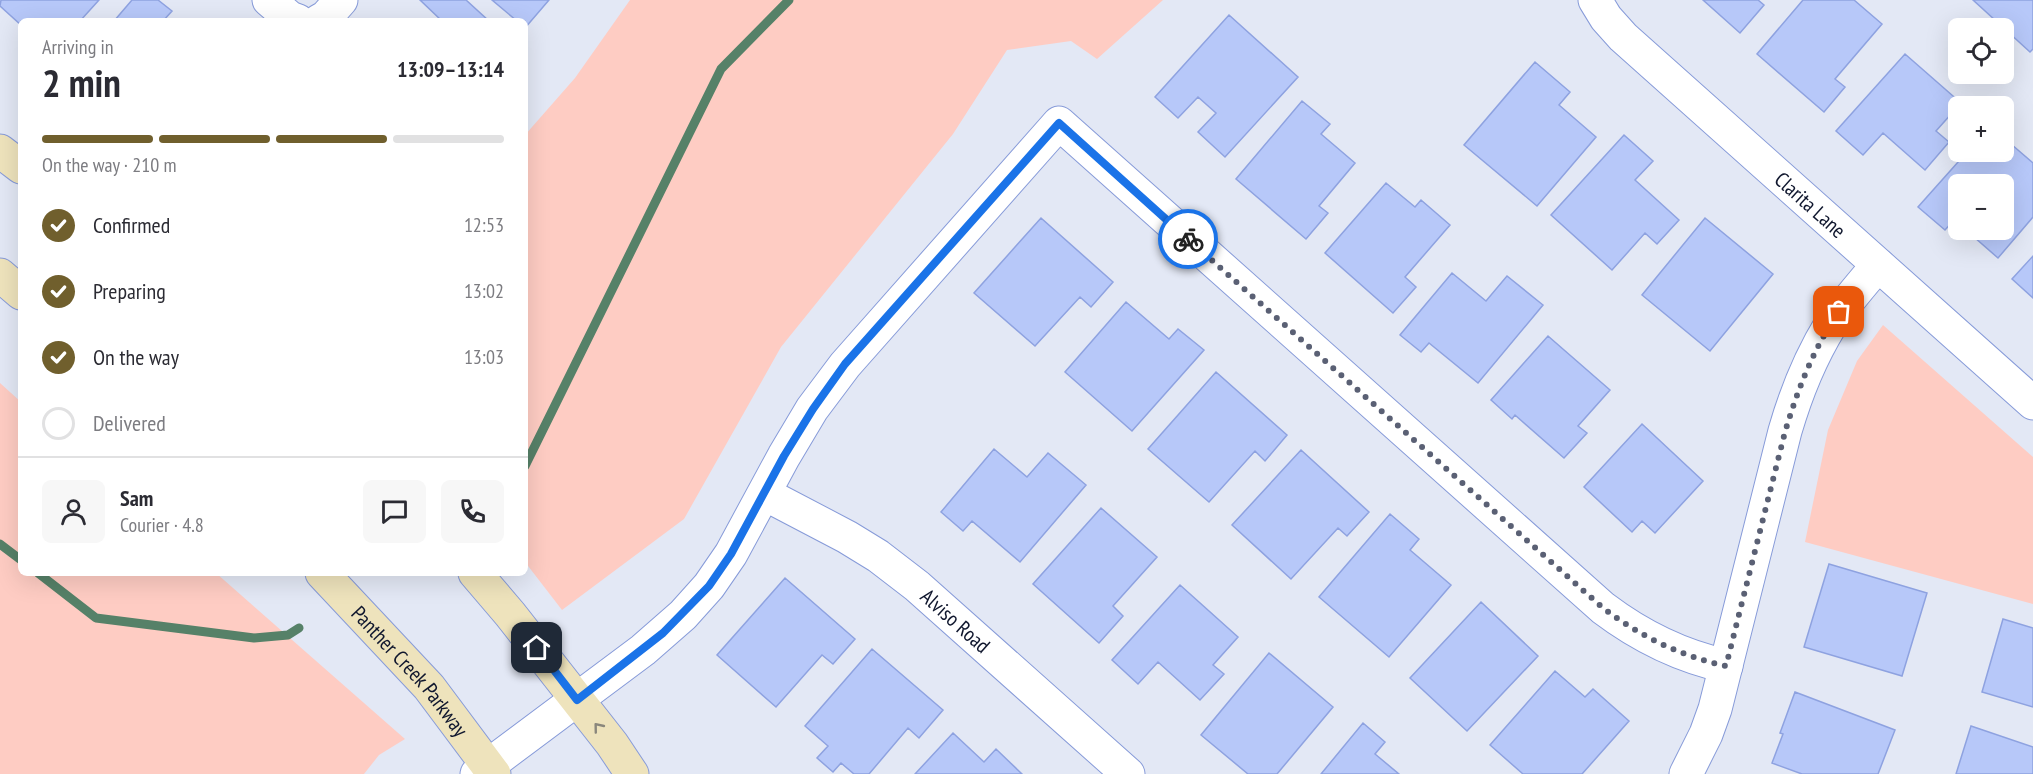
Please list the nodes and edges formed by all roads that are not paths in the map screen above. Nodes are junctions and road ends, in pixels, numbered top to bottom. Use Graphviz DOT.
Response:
graph roads {
  1 [pos="269,0"];
  2 [pos="341,0"];
  3 [pos="1595,0"];
  4 [pos="290,18"];
  5 [pos="323,18"];
  6 [pos="0,151"];
  7 [pos="18,165"];
  8 [pos="1878,265"];
  9 [pos="0,275"];
  10 [pos="18,290"];
  11 [pos="2033,403"];
  12 [pos="765,494"];
  13 [pos="325,576"];
  14 [pos="478,576"];
  15 [pos="1726,666"];
  16 [pos="577,700"];
  17 [pos="487,771"];
  18 [pos="632,774"];
  19 [pos="1128,774"];
  20 [pos="1686,774"];
  1 -- 4 [label="street"];
  2 -- 5 [label="street"];
  3 -- 8 [label="street, Clarita Lane"];
  6 -- 7 [label="main road"];
  8 -- 11 [label="street, Clarita Lane"];
  8 -- 15 [label="street"];
  9 -- 10 [label="main road"];
  12 -- 15 [label="street"];
  12 -- 16 [label="street"];
  12 -- 19 [label="street, Alviso Road"];
  13 -- 17 [label="main road, Panther Creek Parkway"];
  14 -- 16 [label="main road"];
  15 -- 20 [label="street"];
  16 -- 17 [label="street"];
  18 -- 16 [label="main road, one-way"];
}
